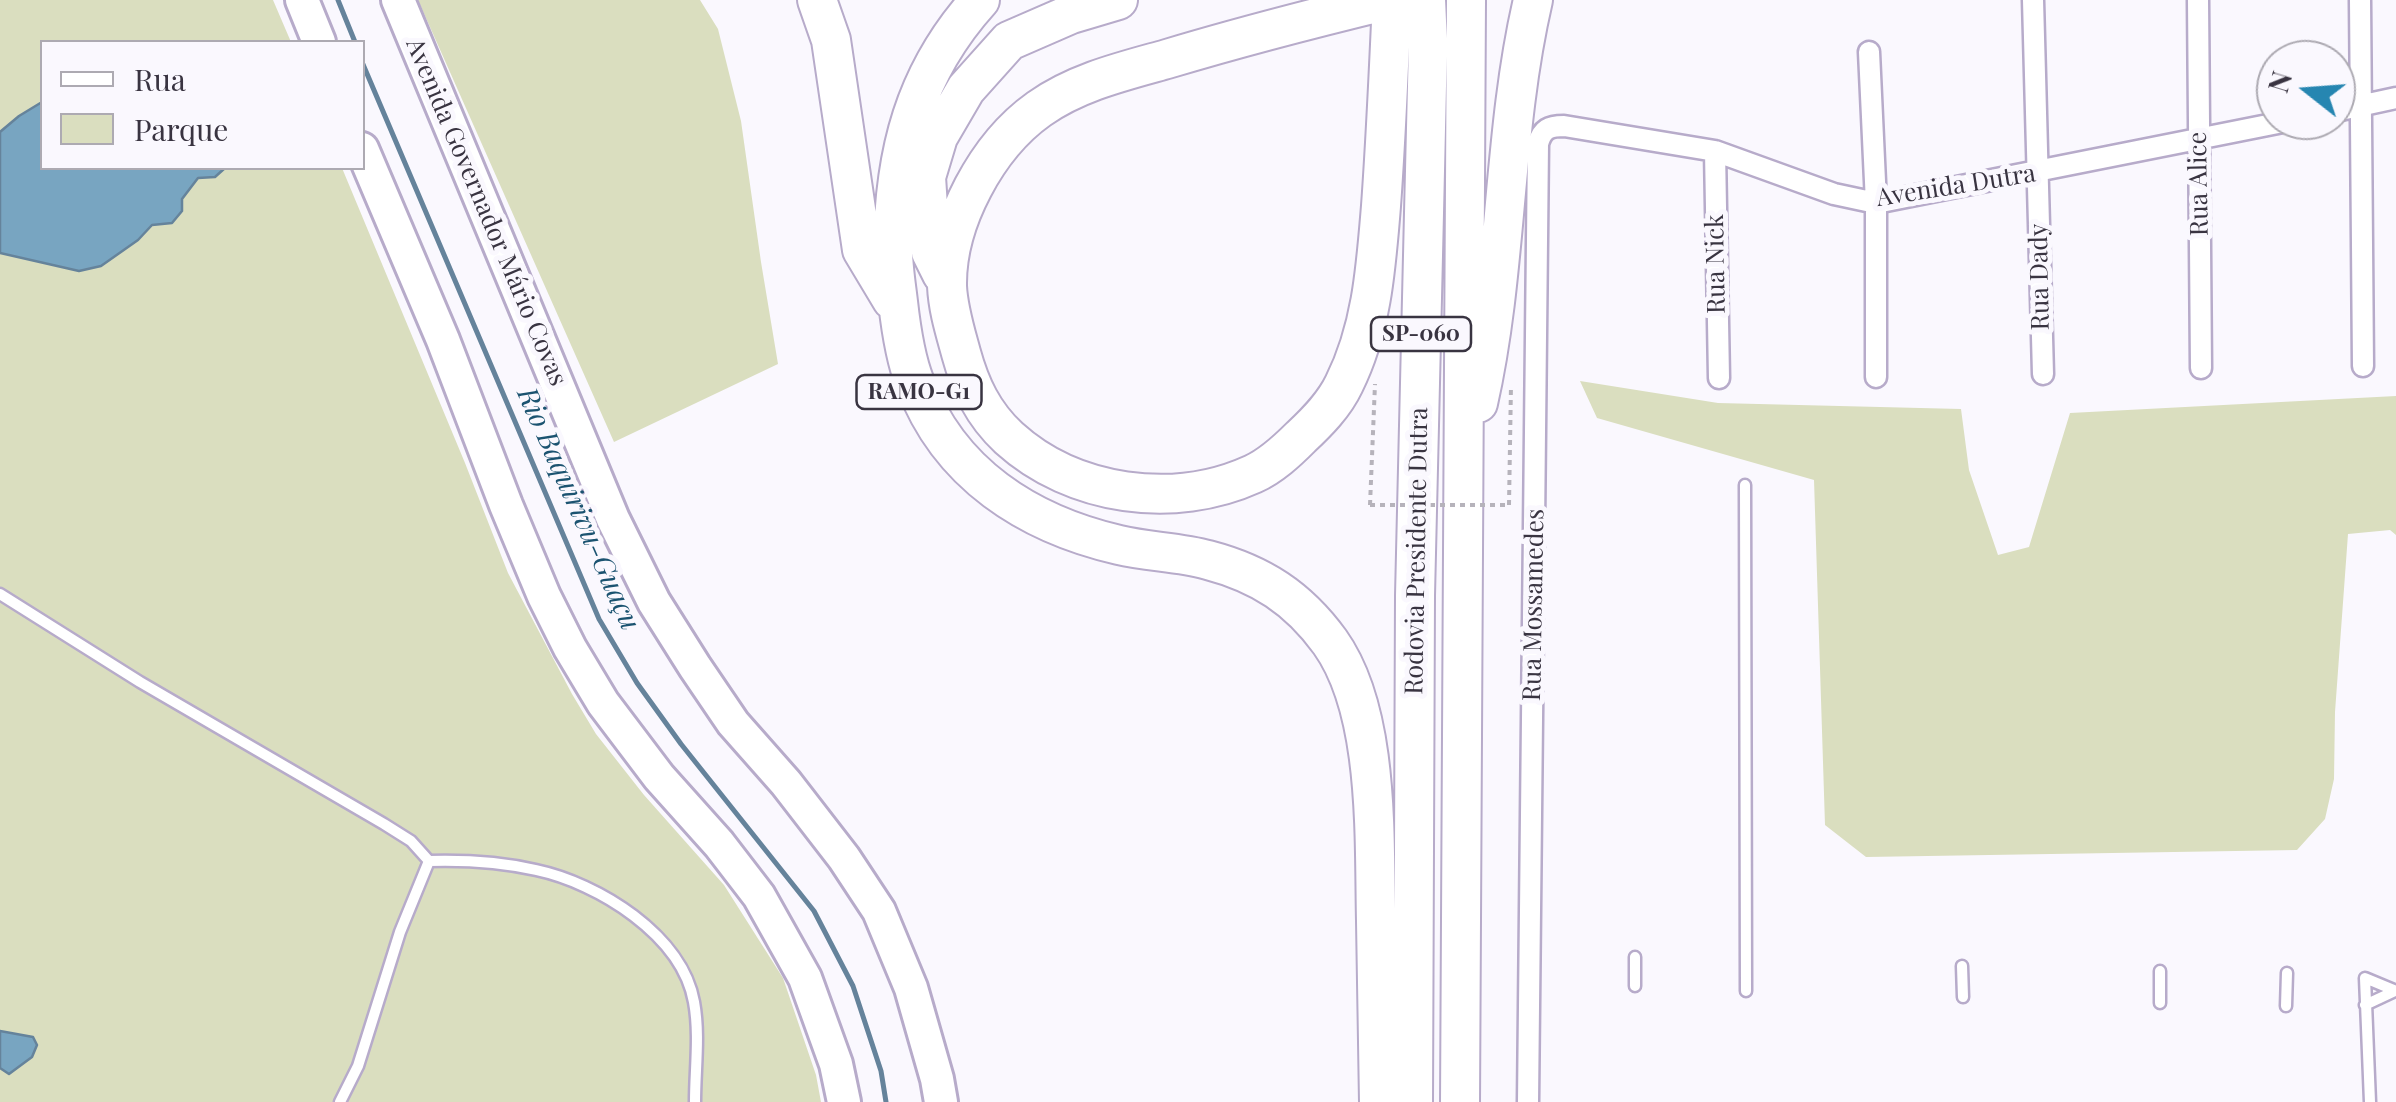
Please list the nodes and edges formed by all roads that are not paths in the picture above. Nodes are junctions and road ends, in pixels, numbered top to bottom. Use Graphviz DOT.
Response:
graph roads {
  1 [pos="302,0"];
  2 [pos="398,0"];
  3 [pos="817,0"];
  4 [pos="980,0"];
  5 [pos="1118,0"];
  6 [pos="1390,0"];
  7 [pos="1426,0"];
  8 [pos="1466,0"];
  9 [pos="1533,0"];
  10 [pos="2032,0"];
  11 [pos="2198,0"];
  12 [pos="2360,0"];
  13 [pos="318,40"];
  14 [pos="1869,52"];
  15 [pos="2396,98"];
  16 [pos="2362,105"];
  17 [pos="2356,106"];
  18 [pos="1564,126"];
  19 [pos="2256,128"];
  20 [pos="2198,141"];
  21 [pos="1715,151"];
  22 [pos="365,156"];
  23 [pos="2038,173"];
  24 [pos="1876,204"];
  25 [pos="947,285"];
  26 [pos="899,311"];
  27 [pos="2362,366"];
  28 [pos="2202,368"];
  29 [pos="2042,374"];
  30 [pos="1876,377"];
  31 [pos="1719,378"];
  32 [pos="1462,479"];
  33 [pos="1745,485"];
  34 [pos="0,594"];
  35 [pos="429,861"];
  36 [pos="1636,957"];
  37 [pos="1962,966"];
  38 [pos="2160,970"];
  39 [pos="2287,973"];
  40 [pos="1635,986"];
  41 [pos="2396,990"];
  42 [pos="1746,992"];
  43 [pos="1963,997"];
  44 [pos="2160,1003"];
  45 [pos="2366,1005"];
  46 [pos="2286,1006"];
  47 [pos="340,1102"];
  48 [pos="695,1102"];
  49 [pos="844,1102"];
  50 [pos="941,1102"];
  51 [pos="1379,1102"];
  52 [pos="1413,1102"];
  53 [pos="1460,1102"];
  54 [pos="1528,1102"];
  55 [pos="2370,1102"];
  1 -- 13 [label="main road"];
  2 -- 50 [label="main road, Avenida Governador Mário Covas"];
  3 -- 26 [label="highway"];
  4 -- 26 [label="highway, RAMO-G1"];
  5 -- 25 [label="highway"];
  6 -- 25 [label="highway"];
  6 -- 25 [label="highway"];
  7 -- 52 [label="highway, Rodovia Presidente Dutra / SP-060"];
  8 -- 32 [label="highway, Rodovia Presidente Dutra / SP-060"];
  9 -- 32 [label="highway"];
  10 -- 23 [label="street, Rua Dady"];
  11 -- 20 [label="street, Rua Alice"];
  12 -- 16 [label="street"];
  14 -- 24 [label="street"];
  15 -- 16 [label="street"];
  16 -- 17 [label="street"];
  16 -- 27 [label="street"];
  18 -- 21 [label="street, Avenida Dutra"];
  18 -- 54 [label="street, Rua Mossamedes"];
  19 -- 20 [label="street, Avenida Dutra"];
  20 -- 23 [label="street, Avenida Dutra"];
  20 -- 28 [label="street, Rua Alice"];
  21 -- 24 [label="street, Avenida Dutra"];
  21 -- 31 [label="street, Rua Nick"];
  22 -- 49 [label="main road"];
  23 -- 24 [label="street, Avenida Dutra"];
  23 -- 29 [label="street, Rua Dady"];
  24 -- 30 [label="street"];
  26 -- 51 [label="highway, RAMO-G1"];
  32 -- 53 [label="highway, Rodovia Presidente Dutra / SP-060"];
  33 -- 42 [label="lane"];
  34 -- 35 [label="lane"];
  35 -- 47 [label="lane"];
  35 -- 48 [label="lane"];
  36 -- 40 [label="lane"];
  37 -- 43 [label="lane"];
  38 -- 44 [label="lane"];
  39 -- 46 [label="lane"];
  41 -- 45 [label="lane"];
  41 -- 45 [label="lane"];
  45 -- 55 [label="lane"];
}
